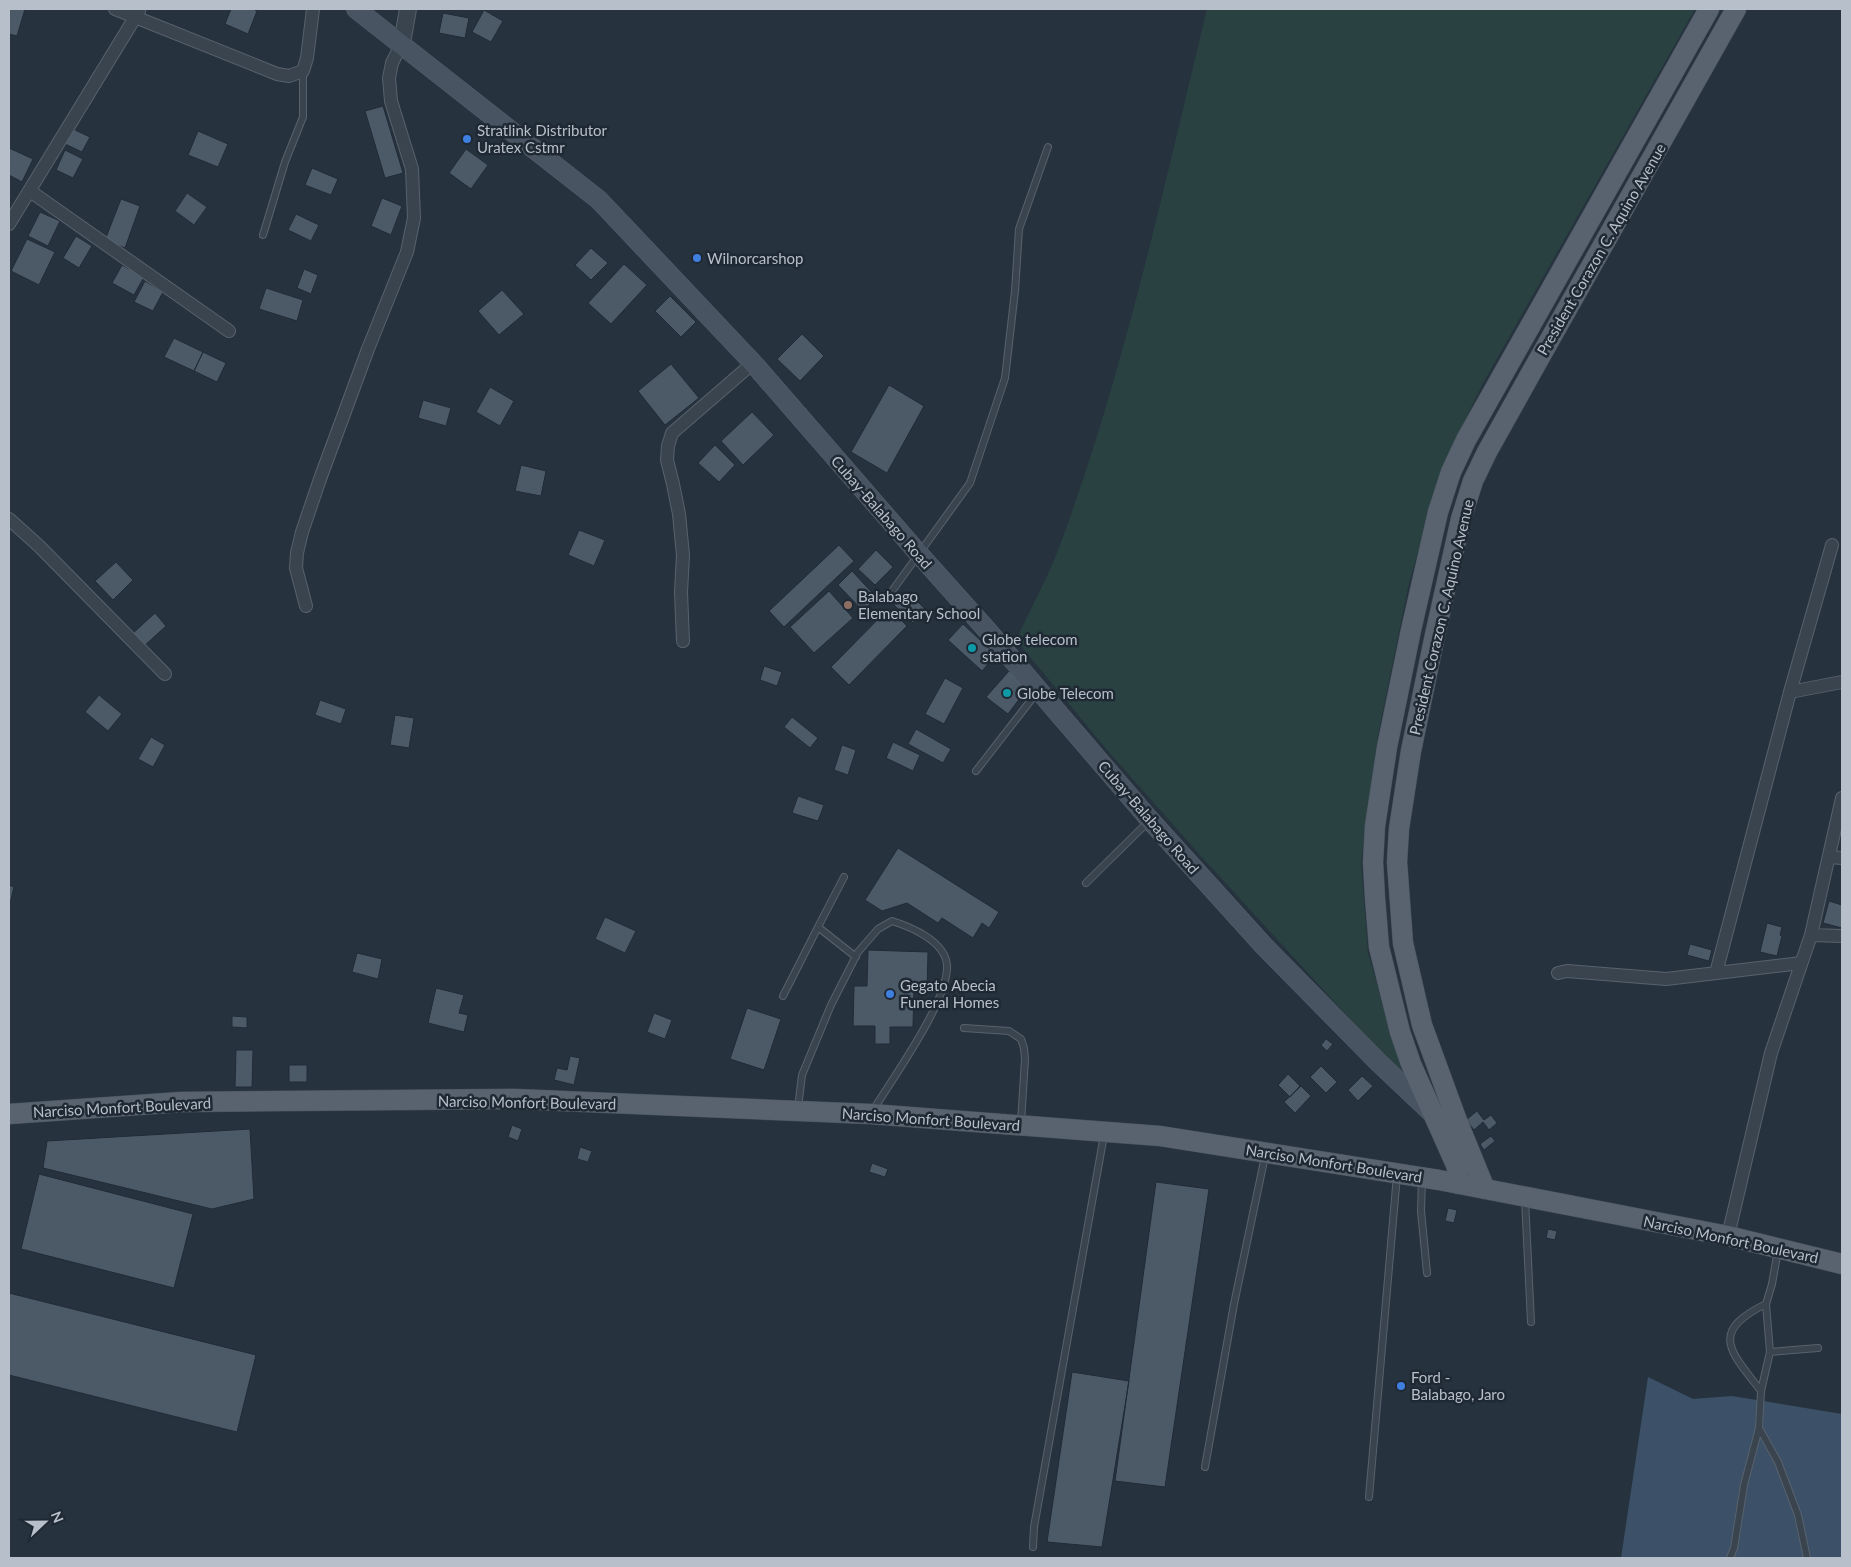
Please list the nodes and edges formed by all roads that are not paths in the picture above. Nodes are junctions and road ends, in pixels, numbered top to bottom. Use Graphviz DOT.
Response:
graph roads {
  1 [pos="115,9"];
  2 [pos="313,9"];
  3 [pos="356,9"];
  4 [pos="408,9"];
  5 [pos="1709,9"];
  6 [pos="1736,9"];
  7 [pos="138,12"];
  8 [pos="402,43"];
  9 [pos="303,71"];
  10 [pos="1639,135"];
  11 [pos="1048,147"];
  12 [pos="1658,148"];
  13 [pos="30,191"];
  14 [pos="9,224"];
  15 [pos="264,235"];
  16 [pos="229,331"];
  17 [pos="753,362"];
  18 [pos="9,519"];
  19 [pos="1832,545"];
  20 [pos="919,554"];
  21 [pos="887,598"];
  22 [pos="306,606"];
  23 [pos="683,641"];
  24 [pos="165,674"];
  25 [pos="1842,682"];
  26 [pos="1038,690"];
  27 [pos="1790,692"];
  28 [pos="976,771"];
  29 [pos="1842,798"];
  30 [pos="1150,820"];
  31 [pos="1829,857"];
  32 [pos="1842,858"];
  33 [pos="844,877"];
  34 [pos="1086,883"];
  35 [pos="818,927"];
  36 [pos="1811,935"];
  37 [pos="1842,936"];
  38 [pos="856,957"];
  39 [pos="1801,962"];
  40 [pos="1716,972"];
  41 [pos="1558,973"];
  42 [pos="783,996"];
  43 [pos="964,1028"];
  44 [pos="797,1112"];
  45 [pos="9,1114"];
  46 [pos="871,1114"];
  47 [pos="1436,1118"];
  48 [pos="1020,1126"];
  49 [pos="1105,1132"];
  50 [pos="1266,1152"];
  51 [pos="1397,1173"];
  52 [pos="1422,1177"];
  53 [pos="1458,1184"];
  54 [pos="1485,1189"];
  55 [pos="1525,1198"];
  56 [pos="1728,1236"];
  57 [pos="1778,1248"];
  58 [pos="1842,1264"];
  59 [pos="1427,1273"];
  60 [pos="1766,1304"];
  61 [pos="1531,1322"];
  62 [pos="1818,1348"];
  63 [pos="1770,1352"];
  64 [pos="1761,1391"];
  65 [pos="1759,1428"];
  66 [pos="1205,1467"];
  67 [pos="1369,1497"];
  68 [pos="1034,1547"];
  69 [pos="1730,1558"];
  70 [pos="1808,1558"];
  1 -- 7 [label="street"];
  2 -- 9 [label="street"];
  3 -- 8 [label="main road, Cubay-Balabago Road"];
  4 -- 8 [label="street"];
  5 -- 10 [label="main road, President Corazon C. Aquino Avenue"];
  6 -- 12 [label="main road, President Corazon C. Aquino Avenue"];
  7 -- 9 [label="street"];
  7 -- 13 [label="street"];
  8 -- 17 [label="main road, Cubay-Balabago Road"];
  8 -- 22 [label="street"];
  9 -- 15 [label="lane"];
  10 -- 12 [label="main road"];
  10 -- 47 [label="main road, President Corazon C. Aquino Avenue"];
  11 -- 20 [label="lane"];
  12 -- 54 [label="main road, President Corazon C. Aquino Avenue"];
  13 -- 14 [label="street"];
  13 -- 16 [label="street"];
  17 -- 20 [label="main road, Cubay-Balabago Road"];
  17 -- 23 [label="street"];
  18 -- 24 [label="street"];
  19 -- 27 [label="street"];
  20 -- 21 [label="lane"];
  20 -- 26 [label="main road, Cubay-Balabago Road"];
  25 -- 27 [label="street"];
  26 -- 28 [label="lane"];
  26 -- 30 [label="main road, Cubay-Balabago Road"];
  27 -- 40 [label="street"];
  29 -- 31 [label="street"];
  30 -- 34 [label="lane"];
  30 -- 47 [label="main road, Cubay-Balabago Road"];
  31 -- 32 [label="street"];
  31 -- 36 [label="street"];
  33 -- 35 [label="lane"];
  35 -- 38 [label="lane"];
  35 -- 42 [label="lane"];
  36 -- 37 [label="street"];
  36 -- 39 [label="street"];
  38 -- 44 [label="lane"];
  38 -- 46 [label="lane"];
  39 -- 40 [label="street"];
  39 -- 56 [label="street"];
  40 -- 41 [label="street"];
  43 -- 48 [label="lane"];
  44 -- 45 [label="main road, Narciso Monfort Boulevard"];
  44 -- 46 [label="main road, Narciso Monfort Boulevard"];
  46 -- 48 [label="main road, Narciso Monfort Boulevard"];
  47 -- 53 [label="main road, President Corazon C. Aquino Avenue"];
  48 -- 49 [label="main road, Narciso Monfort Boulevard"];
  49 -- 50 [label="main road, Narciso Monfort Boulevard"];
  49 -- 68 [label="lane"];
  50 -- 51 [label="main road, Narciso Monfort Boulevard"];
  50 -- 66 [label="lane"];
  51 -- 52 [label="main road, Narciso Monfort Boulevard"];
  51 -- 67 [label="lane"];
  52 -- 53 [label="main road, Narciso Monfort Boulevard"];
  52 -- 59 [label="lane"];
  53 -- 54 [label="main road, Narciso Monfort Boulevard"];
  54 -- 55 [label="main road, Narciso Monfort Boulevard"];
  55 -- 56 [label="main road, Narciso Monfort Boulevard"];
  55 -- 61 [label="lane"];
  56 -- 57 [label="main road, Narciso Monfort Boulevard"];
  57 -- 58 [label="main road, Narciso Monfort Boulevard"];
  57 -- 60 [label="lane"];
  60 -- 63 [label="lane"];
  60 -- 64 [label="lane"];
  62 -- 63 [label="lane"];
  63 -- 64 [label="lane"];
  64 -- 65 [label="lane"];
  65 -- 69 [label="lane"];
  65 -- 70 [label="lane"];
}
